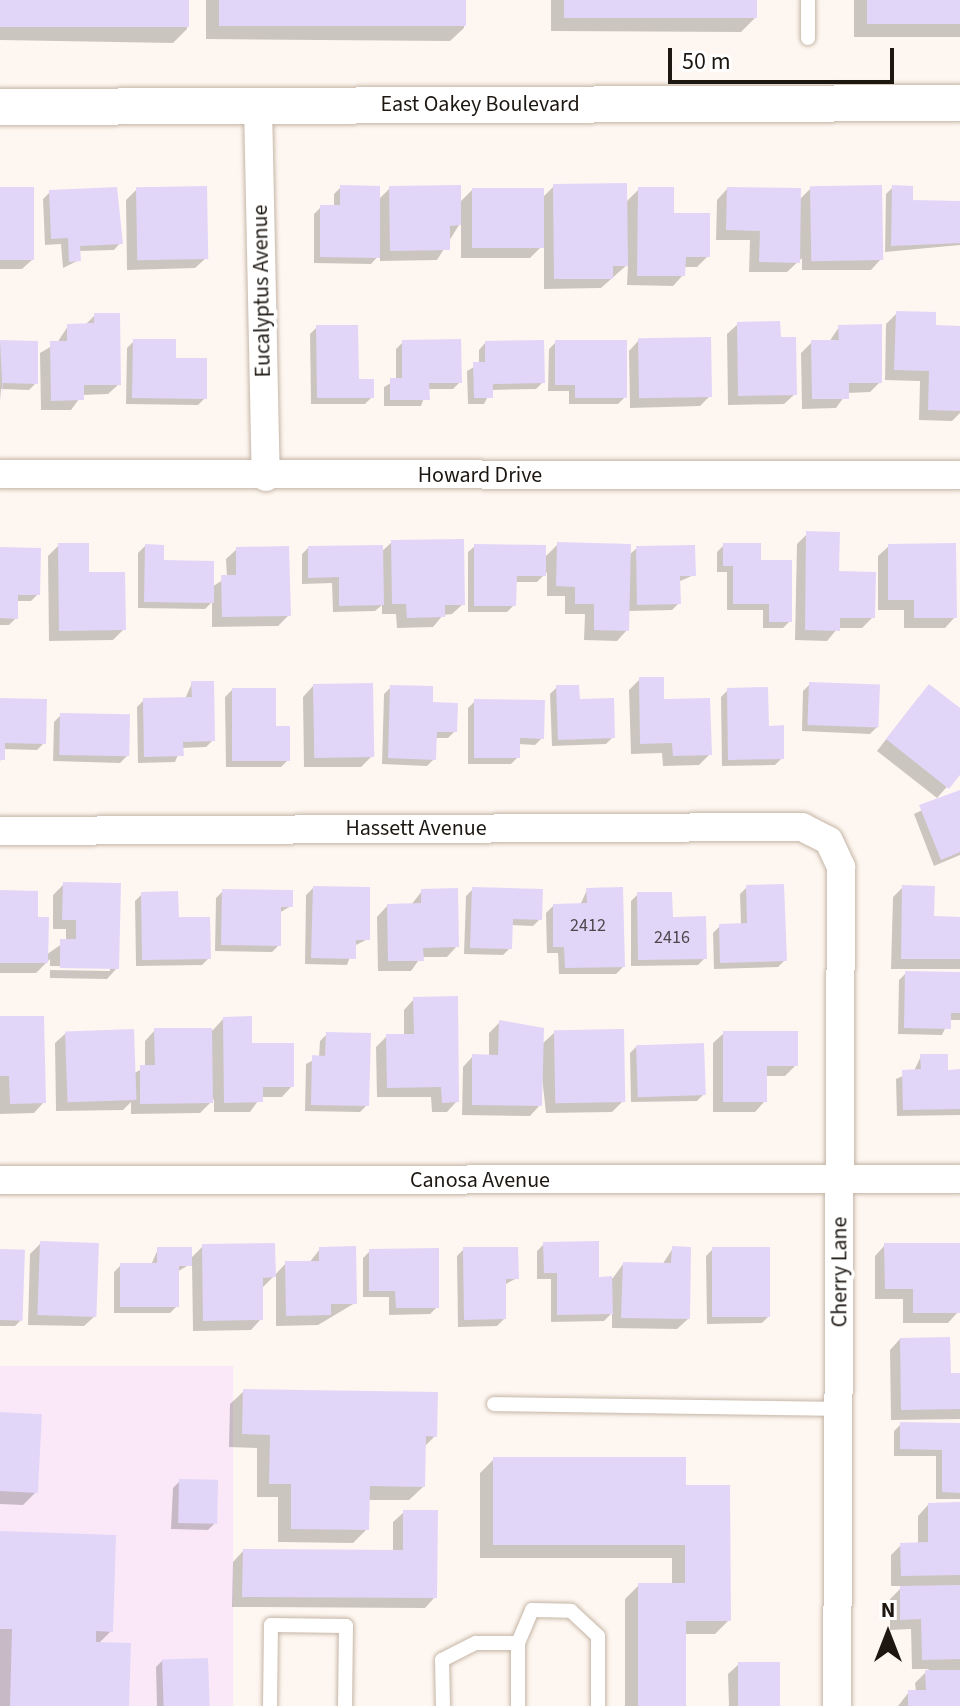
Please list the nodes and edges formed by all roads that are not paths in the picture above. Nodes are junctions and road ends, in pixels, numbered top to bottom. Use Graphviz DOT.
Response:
graph roads {
  1 [pos="808,0"];
  2 [pos="808,38"];
  3 [pos="960,103"];
  4 [pos="258,106"];
  5 [pos="0,107"];
  6 [pos="0,474"];
  7 [pos="960,475"];
  8 [pos="266,477"];
  9 [pos="0,831"];
  10 [pos="829,841"];
  11 [pos="960,1179"];
  12 [pos="0,1180"];
  13 [pos="841,1181"];
  14 [pos="494,1404"];
  15 [pos="839,1409"];
  16 [pos="518,1643"];
  17 [pos="270,1706"];
  18 [pos="345,1706"];
  19 [pos="443,1706"];
  20 [pos="518,1706"];
  21 [pos="598,1706"];
  22 [pos="837,1706"];
  1 -- 2 [label="lane"];
  3 -- 4 [label="street, East Oakey Boulevard"];
  4 -- 5 [label="street, East Oakey Boulevard"];
  4 -- 8 [label="street, Eucalyptus Avenue"];
  6 -- 8 [label="street, Howard Drive"];
  7 -- 8 [label="street, Howard Drive"];
  9 -- 10 [label="street, Hassett Avenue"];
  10 -- 13 [label="street, Cherry Lane"];
  11 -- 13 [label="street, Canosa Avenue"];
  12 -- 13 [label="street, Canosa Avenue"];
  13 -- 15 [label="street, Cherry Lane"];
  14 -- 15 [label="lane"];
  15 -- 22 [label="street, Cherry Lane"];
  16 -- 19 [label="lane"];
  16 -- 20 [label="lane"];
  16 -- 21 [label="lane"];
  17 -- 18 [label="lane"];
}
